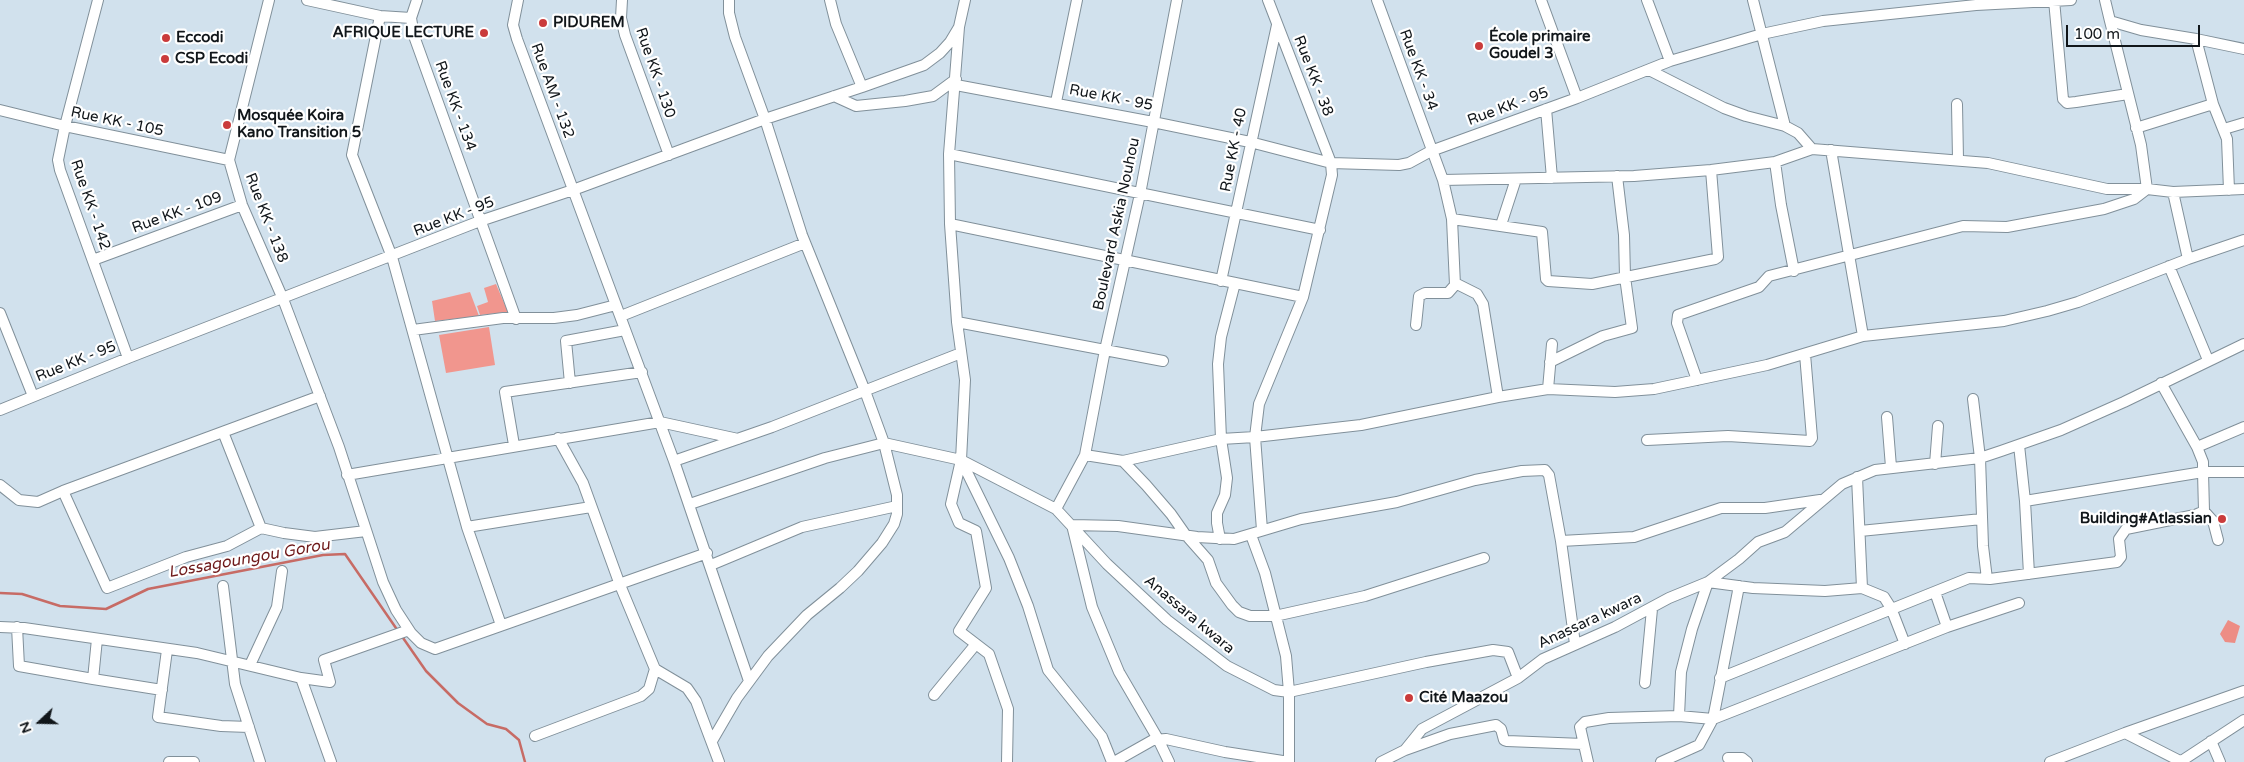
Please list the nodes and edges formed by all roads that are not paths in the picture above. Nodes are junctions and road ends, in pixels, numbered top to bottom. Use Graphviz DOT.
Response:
graph roads {
  1 [pos="98,0"];
  2 [pos="268,0"];
  3 [pos="307,0"];
  4 [pos="417,0"];
  5 [pos="518,0"];
  6 [pos="622,0"];
  7 [pos="729,0"];
  8 [pos="830,0"];
  9 [pos="965,0"];
  10 [pos="1077,0"];
  11 [pos="1178,0"];
  12 [pos="1268,0"];
  13 [pos="1377,0"];
  14 [pos="1541,0"];
  15 [pos="1647,0"];
  16 [pos="1753,0"];
  17 [pos="2071,0"];
  18 [pos="2104,0"];
  19 [pos="2055,1"];
  20 [pos="380,16"];
  21 [pos="411,18"];
  22 [pos="2110,21"];
  23 [pos="1277,24"];
  24 [pos="959,27"];
  25 [pos="1762,34"];
  26 [pos="2196,38"];
  27 [pos="2244,50"];
  28 [pos="1670,61"];
  29 [pos="1649,70"];
  30 [pos="956,82"];
  31 [pos="862,88"];
  32 [pos="2128,94"];
  33 [pos="834,96"];
  34 [pos="1578,98"];
  35 [pos="1056,102"];
  36 [pos="1956,104"];
  37 [pos="2213,104"];
  38 [pos="1546,109"];
  39 [pos="0,110"];
  40 [pos="765,118"];
  41 [pos="1153,122"];
  42 [pos="2244,122"];
  43 [pos="65,126"];
  44 [pos="1785,126"];
  45 [pos="2136,128"];
  46 [pos="2224,129"];
  47 [pos="1250,142"];
  48 [pos="1812,149"];
  49 [pos="1831,150"];
  50 [pos="1431,151"];
  51 [pos="949,154"];
  52 [pos="668,155"];
  53 [pos="1958,159"];
  54 [pos="229,160"];
  55 [pos="1775,162"];
  56 [pos="1331,163"];
  57 [pos="1711,170"];
  58 [pos="1617,176"];
  59 [pos="1552,178"];
  60 [pos="1516,179"];
  61 [pos="1443,180"];
  62 [pos="2147,189"];
  63 [pos="2244,189"];
  64 [pos="573,190"];
  65 [pos="2229,190"];
  66 [pos="2173,192"];
  67 [pos="1140,194"];
  68 [pos="242,205"];
  69 [pos="1237,213"];
  70 [pos="1452,220"];
  71 [pos="480,222"];
  72 [pos="950,224"];
  73 [pos="1501,225"];
  74 [pos="1320,230"];
  75 [pos="2244,240"];
  76 [pos="805,243"];
  77 [pos="1849,255"];
  78 [pos="392,257"];
  79 [pos="1126,259"];
  80 [pos="2188,259"];
  81 [pos="93,260"];
  82 [pos="2169,266"];
  83 [pos="1794,271"];
  84 [pos="1625,277"];
  85 [pos="1221,281"];
  86 [pos="1235,283"];
  87 [pos="1455,283"];
  88 [pos="1303,297"];
  89 [pos="283,299"];
  90 [pos="616,305"];
  91 [pos="0,312"];
  92 [pos="620,316"];
  93 [pos="516,318"];
  94 [pos="957,322"];
  95 [pos="1416,325"];
  96 [pos="413,330"];
  97 [pos="625,330"];
  98 [pos="1863,336"];
  99 [pos="1552,344"];
  100 [pos="2244,344"];
  101 [pos="1105,350"];
  102 [pos="961,353"];
  103 [pos="1805,354"];
  104 [pos="128,358"];
  105 [pos="1163,360"];
  106 [pos="2208,360"];
  107 [pos="1550,362"];
  108 [pos="642,372"];
  109 [pos="1697,380"];
  110 [pos="570,383"];
  111 [pos="2161,383"];
  112 [pos="1548,389"];
  113 [pos="865,392"];
  114 [pos="33,396"];
  115 [pos="320,396"];
  116 [pos="1498,397"];
  117 [pos="1973,399"];
  118 [pos="0,410"];
  119 [pos="1887,417"];
  120 [pos="660,422"];
  121 [pos="1938,426"];
  122 [pos="2244,427"];
  123 [pos="224,432"];
  124 [pos="558,438"];
  125 [pos="1255,438"];
  126 [pos="738,439"];
  127 [pos="1221,439"];
  128 [pos="1647,440"];
  129 [pos="884,443"];
  130 [pos="2019,445"];
  131 [pos="514,446"];
  132 [pos="2197,447"];
  133 [pos="1086,454"];
  134 [pos="447,457"];
  135 [pos="1980,458"];
  136 [pos="674,460"];
  137 [pos="961,460"];
  138 [pos="1123,461"];
  139 [pos="1935,464"];
  140 [pos="1891,467"];
  141 [pos="2203,472"];
  142 [pos="2244,472"];
  143 [pos="347,474"];
  144 [pos="1857,478"];
  145 [pos="0,485"];
  146 [pos="63,491"];
  147 [pos="1821,500"];
  148 [pos="2025,501"];
  149 [pos="690,504"];
  150 [pos="897,506"];
  151 [pos="591,507"];
  152 [pos="1056,509"];
  153 [pos="2204,511"];
  154 [pos="1982,519"];
  155 [pos="1072,525"];
  156 [pos="261,528"];
  157 [pos="467,528"];
  158 [pos="1262,530"];
  159 [pos="366,531"];
  160 [pos="1860,531"];
  161 [pos="1184,534"];
  162 [pos="1251,535"];
  163 [pos="1220,539"];
  164 [pos="2218,540"];
  165 [pos="1561,541"];
  166 [pos="707,553"];
  167 [pos="1484,558"];
  168 [pos="711,565"];
  169 [pos="282,570"];
  170 [pos="2029,574"];
  171 [pos="1987,579"];
  172 [pos="1708,582"];
  173 [pos="620,585"];
  174 [pos="223,586"];
  175 [pos="1739,586"];
  176 [pos="1862,588"];
  177 [pos="1935,592"];
  178 [pos="2019,602"];
  179 [pos="1891,608"];
  180 [pos="1652,609"];
  181 [pos="1275,616"];
  182 [pos="501,625"];
  183 [pos="17,627"];
  184 [pos="1947,627"];
  185 [pos="0,628"];
  186 [pos="409,630"];
  187 [pos="97,640"];
  188 [pos="976,644"];
  189 [pos="1575,644"];
  190 [pos="1905,644"];
  191 [pos="167,650"];
  192 [pos="234,661"];
  193 [pos="250,665"];
  194 [pos="655,669"];
  195 [pos="301,678"];
  196 [pos="1518,678"];
  197 [pos="1720,678"];
  198 [pos="93,679"];
  199 [pos="749,681"];
  200 [pos="1646,683"];
  201 [pos="162,690"];
  202 [pos="2244,691"];
  203 [pos="1289,692"];
  204 [pos="934,695"];
  205 [pos="1678,716"];
  206 [pos="1713,719"];
  207 [pos="2244,720"];
  208 [pos="249,727"];
  209 [pos="2125,733"];
  210 [pos="535,736"];
  211 [pos="1158,739"];
  212 [pos="712,741"];
  213 [pos="2210,741"];
  214 [pos="1583,744"];
  215 [pos="1405,750"];
  216 [pos="2084,750"];
  217 [pos="1225,752"];
  218 [pos="1728,758"];
  219 [pos="169,762"];
  220 [pos="194,762"];
  221 [pos="260,762"];
  222 [pos="331,762"];
  223 [pos="719,762"];
  224 [pos="1008,762"];
  225 [pos="1113,762"];
  226 [pos="1169,762"];
  227 [pos="1231,762"];
  228 [pos="1289,762"];
  229 [pos="1381,762"];
  230 [pos="1588,762"];
  231 [pos="1661,762"];
  232 [pos="1747,762"];
  233 [pos="2050,762"];
  234 [pos="2079,762"];
  235 [pos="2180,762"];
  236 [pos="2220,762"];
  1 -- 43 [label="street, Rue KK - 142"];
  2 -- 54 [label="street, Rue KK - 138"];
  3 -- 20 [label="street"];
  4 -- 21 [label="street"];
  5 -- 64 [label="street, Rue AM - 132"];
  6 -- 52 [label="street, Rue KK - 130"];
  7 -- 40 [label="street"];
  8 -- 31 [label="street"];
  9 -- 24 [label="street"];
  10 -- 35 [label="street"];
  11 -- 41 [label="street, Boulevard Askia Nouhou"];
  12 -- 23 [label="street, Rue KK - 38"];
  13 -- 50 [label="street, Rue KK - 34"];
  14 -- 34 [label="street"];
  15 -- 28 [label="street"];
  16 -- 25 [label="street"];
  17 -- 19 [label="street, Rue KK - 95"];
  18 -- 22 [label="street"];
  19 -- 25 [label="street, Rue KK - 95"];
  19 -- 32 [label="street"];
  20 -- 21 [label="street"];
  20 -- 78 [label="street"];
  21 -- 71 [label="street, Rue KK - 134"];
  22 -- 26 [label="street"];
  22 -- 32 [label="street"];
  23 -- 47 [label="street, Rue KK - 40"];
  23 -- 56 [label="street, Rue KK - 38"];
  24 -- 30 [label="street"];
  24 -- 31 [label="street, Rue KK - 95"];
  25 -- 28 [label="street, Rue KK - 95"];
  25 -- 44 [label="street"];
  26 -- 27 [label="street"];
  26 -- 37 [label="street"];
  28 -- 29 [label="street, Rue KK - 95"];
  29 -- 34 [label="street, Rue KK - 95"];
  29 -- 44 [label="street"];
  30 -- 33 [label="street"];
  30 -- 35 [label="street, Rue KK - 95"];
  30 -- 51 [label="street"];
  31 -- 33 [label="street, Rue KK - 95"];
  32 -- 45 [label="street"];
  33 -- 40 [label="street, Rue KK - 95"];
  34 -- 38 [label="street, Rue KK - 95"];
  35 -- 41 [label="street, Rue KK - 95"];
  36 -- 53 [label="street"];
  37 -- 45 [label="street"];
  37 -- 46 [label="street"];
  38 -- 50 [label="street, Rue KK - 95"];
  38 -- 59 [label="street"];
  39 -- 43 [label="street, Rue KK - 105"];
  40 -- 52 [label="street, Rue KK - 95"];
  40 -- 76 [label="street"];
  41 -- 47 [label="street, Rue KK - 95"];
  41 -- 67 [label="street, Boulevard Askia Nouhou"];
  42 -- 46 [label="street"];
  43 -- 54 [label="street, Rue KK - 105"];
  43 -- 81 [label="street, Rue KK - 142"];
  44 -- 48 [label="street"];
  45 -- 62 [label="street"];
  46 -- 65 [label="street"];
  47 -- 56 [label="street, Rue KK - 95"];
  47 -- 69 [label="street, Rue KK - 40"];
  48 -- 49 [label="street"];
  48 -- 55 [label="street"];
  49 -- 53 [label="street"];
  49 -- 77 [label="street"];
  50 -- 56 [label="street, Rue KK - 95"];
  50 -- 61 [label="street, Rue KK - 34"];
  51 -- 67 [label="street"];
  51 -- 72 [label="street"];
  52 -- 64 [label="street, Rue KK - 95"];
  53 -- 62 [label="street"];
  54 -- 68 [label="street, Rue KK - 138"];
  55 -- 57 [label="street"];
  55 -- 83 [label="street"];
  56 -- 74 [label="street"];
  57 -- 58 [label="street"];
  57 -- 84 [label="street"];
  58 -- 59 [label="street"];
  58 -- 84 [label="street"];
  59 -- 60 [label="street"];
  60 -- 61 [label="street"];
  60 -- 73 [label="street"];
  61 -- 70 [label="street, Rue KK - 34"];
  62 -- 66 [label="street"];
  62 -- 77 [label="street"];
  63 -- 65 [label="street"];
  64 -- 71 [label="street, Rue KK - 95"];
  64 -- 90 [label="street, Rue AM - 132"];
  65 -- 66 [label="street"];
  66 -- 80 [label="street"];
  67 -- 69 [label="street"];
  67 -- 79 [label="street, Boulevard Askia Nouhou"];
  68 -- 81 [label="street, Rue KK - 109"];
  68 -- 89 [label="street, Rue KK - 138"];
  69 -- 74 [label="street"];
  69 -- 85 [label="street, Rue KK - 40"];
  70 -- 73 [label="street"];
  70 -- 87 [label="street, Rue KK - 34"];
  71 -- 78 [label="street, Rue KK - 95"];
  71 -- 93 [label="street, Rue KK - 134"];
  72 -- 79 [label="street"];
  72 -- 94 [label="street"];
  73 -- 84 [label="street"];
  74 -- 88 [label="street"];
  75 -- 80 [label="street"];
  76 -- 92 [label="street"];
  76 -- 113 [label="street"];
  77 -- 83 [label="street"];
  77 -- 98 [label="street"];
  78 -- 89 [label="street, Rue KK - 95"];
  78 -- 96 [label="street"];
  79 -- 85 [label="street"];
  79 -- 101 [label="street, Boulevard Askia Nouhou"];
  80 -- 82 [label="street"];
  81 -- 104 [label="street, Rue KK - 142"];
  82 -- 98 [label="street"];
  82 -- 106 [label="street"];
  83 -- 109 [label="street"];
  84 -- 107 [label="street"];
  85 -- 86 [label="street"];
  86 -- 88 [label="street"];
  86 -- 127 [label="street"];
  87 -- 95 [label="street"];
  87 -- 116 [label="street"];
  88 -- 125 [label="street"];
  89 -- 104 [label="street, Rue KK - 95"];
  89 -- 115 [label="street, Rue KK - 138"];
  90 -- 92 [label="street, Rue AM - 132"];
  90 -- 93 [label="street"];
  91 -- 114 [label="street"];
  92 -- 97 [label="street, Rue AM - 132"];
  93 -- 96 [label="street"];
  94 -- 101 [label="street"];
  94 -- 102 [label="street"];
  96 -- 134 [label="street"];
  97 -- 108 [label="street, Rue AM - 132"];
  97 -- 110 [label="street"];
  98 -- 103 [label="street"];
  99 -- 107 [label="street"];
  100 -- 106 [label="street, Anassara kwara"];
  101 -- 105 [label="street"];
  101 -- 133 [label="street, Boulevard Askia Nouhou"];
  102 -- 113 [label="street"];
  102 -- 137 [label="street"];
  103 -- 109 [label="street"];
  103 -- 128 [label="street"];
  104 -- 114 [label="street, Rue KK - 95"];
  106 -- 111 [label="street, Anassara kwara"];
  107 -- 112 [label="street"];
  108 -- 110 [label="street"];
  108 -- 120 [label="street, Rue AM - 132"];
  109 -- 112 [label="street"];
  110 -- 131 [label="street"];
  111 -- 130 [label="street, Anassara kwara"];
  111 -- 132 [label="street"];
  112 -- 116 [label="street"];
  113 -- 126 [label="street"];
  113 -- 129 [label="street"];
  114 -- 118 [label="street, Rue KK - 95"];
  115 -- 123 [label="street"];
  115 -- 143 [label="street, Rue KK - 138"];
  116 -- 125 [label="street"];
  117 -- 135 [label="street"];
  119 -- 140 [label="street"];
  120 -- 124 [label="street"];
  120 -- 126 [label="street"];
  120 -- 136 [label="street, Rue AM - 132"];
  121 -- 139 [label="street"];
  122 -- 132 [label="street"];
  123 -- 146 [label="street"];
  123 -- 156 [label="street"];
  124 -- 131 [label="street"];
  124 -- 151 [label="street"];
  125 -- 127 [label="street"];
  125 -- 158 [label="street"];
  126 -- 136 [label="street"];
  127 -- 138 [label="street"];
  127 -- 163 [label="street"];
  129 -- 137 [label="street, Anassara kwara"];
  129 -- 149 [label="street"];
  129 -- 150 [label="street"];
  130 -- 135 [label="street, Anassara kwara"];
  130 -- 148 [label="street"];
  131 -- 134 [label="street"];
  132 -- 141 [label="street"];
  133 -- 138 [label="street"];
  133 -- 152 [label="street, Boulevard Askia Nouhou"];
  134 -- 143 [label="street"];
  134 -- 157 [label="street"];
  135 -- 139 [label="street, Anassara kwara"];
  135 -- 154 [label="street"];
  136 -- 149 [label="street, Rue AM - 132"];
  137 -- 152 [label="street, Anassara kwara"];
  137 -- 188 [label="street"];
  137 -- 225 [label="street"];
  138 -- 161 [label="street"];
  139 -- 140 [label="street, Anassara kwara"];
  140 -- 144 [label="street, Anassara kwara"];
  141 -- 142 [label="street"];
  141 -- 148 [label="street"];
  141 -- 153 [label="street"];
  143 -- 159 [label="street, Rue KK - 138"];
  144 -- 147 [label="street, Anassara kwara"];
  144 -- 160 [label="street"];
  145 -- 146 [label="street"];
  146 -- 156 [label="street"];
  147 -- 165 [label="street"];
  147 -- 172 [label="street, Anassara kwara"];
  148 -- 170 [label="street"];
  149 -- 166 [label="street, Rue AM - 132"];
  150 -- 168 [label="street"];
  150 -- 199 [label="street"];
  151 -- 157 [label="street"];
  151 -- 173 [label="street"];
  152 -- 155 [label="street, Anassara kwara"];
  153 -- 164 [label="street"];
  153 -- 170 [label="street"];
  154 -- 160 [label="street"];
  154 -- 171 [label="street"];
  155 -- 161 [label="street"];
  155 -- 203 [label="street, Anassara kwara"];
  155 -- 211 [label="street"];
  156 -- 159 [label="street"];
  157 -- 182 [label="street"];
  158 -- 162 [label="street"];
  158 -- 165 [label="street"];
  159 -- 186 [label="street, Rue KK - 138"];
  160 -- 176 [label="street"];
  161 -- 163 [label="street"];
  161 -- 181 [label="street"];
  162 -- 163 [label="street"];
  162 -- 181 [label="street"];
  165 -- 189 [label="street"];
  166 -- 168 [label="street, Rue AM - 132"];
  166 -- 173 [label="street"];
  167 -- 181 [label="street"];
  168 -- 199 [label="street, Rue AM - 132"];
  169 -- 193 [label="street"];
  170 -- 171 [label="street"];
  171 -- 177 [label="street"];
  172 -- 175 [label="street"];
  172 -- 180 [label="street, Anassara kwara"];
  172 -- 205 [label="street"];
  173 -- 182 [label="street"];
  173 -- 194 [label="street"];
  174 -- 192 [label="street"];
  175 -- 176 [label="street"];
  175 -- 197 [label="street"];
  176 -- 179 [label="street"];
  177 -- 179 [label="street"];
  177 -- 184 [label="street"];
  178 -- 184 [label="street"];
  179 -- 190 [label="street"];
  179 -- 197 [label="street"];
  180 -- 189 [label="street, Anassara kwara"];
  180 -- 200 [label="street"];
  181 -- 203 [label="street"];
  182 -- 186 [label="street, Rue KK - 138"];
  183 -- 185 [label="street"];
  183 -- 187 [label="street"];
  183 -- 198 [label="street"];
  184 -- 190 [label="street"];
  186 -- 195 [label="street"];
  187 -- 191 [label="street"];
  187 -- 198 [label="street"];
  188 -- 204 [label="street"];
  188 -- 224 [label="street"];
  189 -- 196 [label="street, Anassara kwara"];
  190 -- 206 [label="street"];
  191 -- 192 [label="street"];
  191 -- 201 [label="street"];
  192 -- 193 [label="street"];
  192 -- 208 [label="street"];
  193 -- 195 [label="street"];
  194 -- 210 [label="street"];
  194 -- 212 [label="street"];
  195 -- 222 [label="street"];
  196 -- 203 [label="street"];
  196 -- 215 [label="street, Anassara kwara"];
  197 -- 206 [label="street"];
  198 -- 201 [label="street"];
  199 -- 212 [label="street"];
  201 -- 208 [label="street"];
  202 -- 209 [label="street"];
  203 -- 228 [label="street"];
  205 -- 206 [label="street"];
  205 -- 214 [label="street"];
  206 -- 231 [label="street"];
  207 -- 213 [label="street"];
  208 -- 221 [label="street"];
  209 -- 216 [label="street"];
  209 -- 235 [label="street"];
  211 -- 217 [label="street"];
  211 -- 225 [label="street"];
  211 -- 226 [label="street"];
  212 -- 223 [label="street"];
  213 -- 235 [label="street"];
  213 -- 236 [label="street"];
  214 -- 215 [label="street"];
  214 -- 230 [label="street"];
  215 -- 229 [label="street, Anassara kwara"];
  216 -- 233 [label="street"];
  216 -- 234 [label="street"];
  217 -- 227 [label="street"];
  217 -- 228 [label="street"];
  218 -- 232 [label="street"];
  219 -- 220 [label="street"];
}
